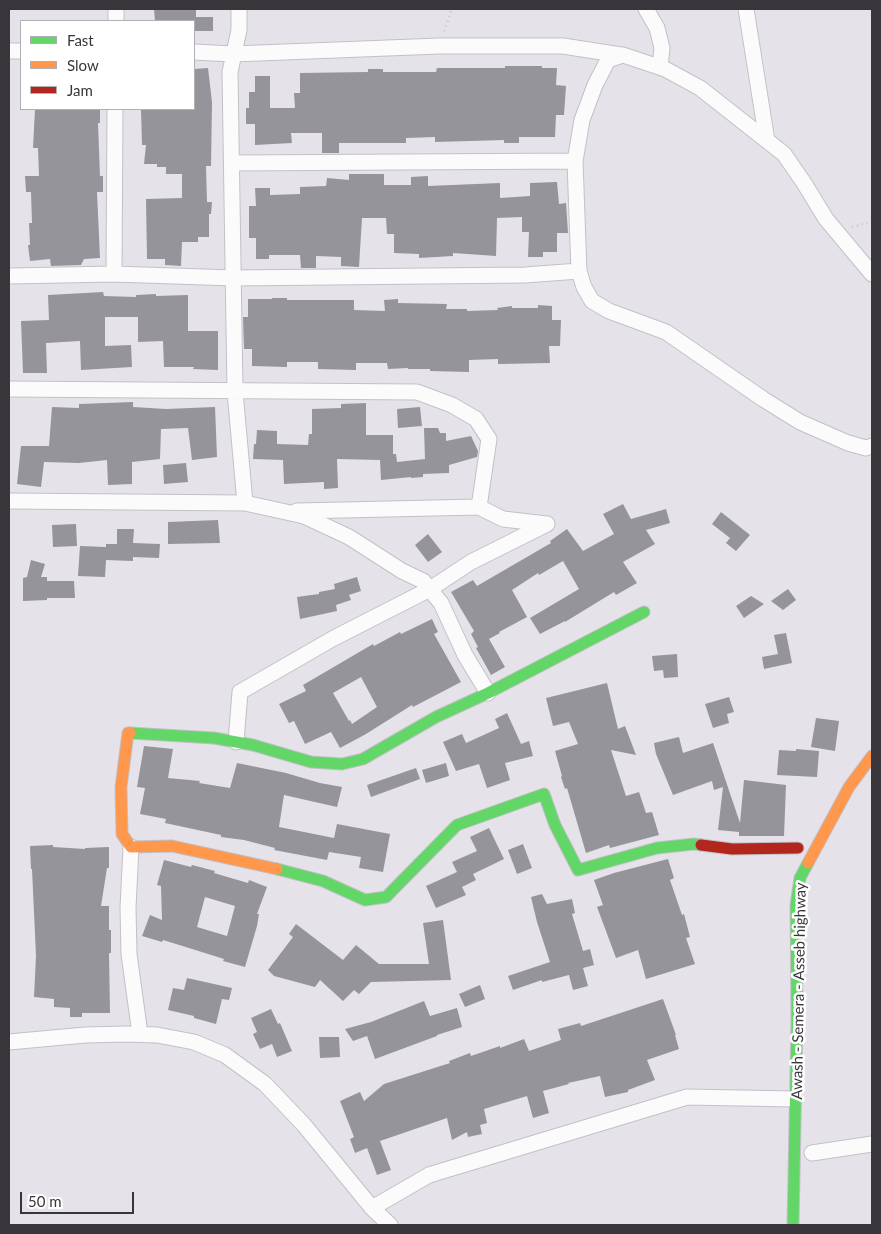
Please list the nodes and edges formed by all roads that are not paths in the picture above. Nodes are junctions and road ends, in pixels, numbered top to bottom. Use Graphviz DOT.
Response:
graph roads {
  1 [pos="239,9"];
  2 [pos="646,9"];
  3 [pos="746,9"];
  4 [pos="195,52"];
  5 [pos="233,54"];
  6 [pos="624,55"];
  7 [pos="660,67"];
  8 [pos="115,110"];
  9 [pos="766,141"];
  10 [pos="575,161"];
  11 [pos="232,163"];
  12 [pos="579,272"];
  13 [pos="114,274"];
  14 [pos="872,274"];
  15 [pos="9,276"];
  16 [pos="234,278"];
  17 [pos="9,389"];
  18 [pos="235,392"];
  19 [pos="872,446"];
  20 [pos="9,501"];
  21 [pos="245,503"];
  22 [pos="480,507"];
  23 [pos="284,511"];
  24 [pos="430,589"];
  25 [pos="644,612"];
  26 [pos="488,693"];
  27 [pos="236,742"];
  28 [pos="872,756"];
  29 [pos="826,830"];
  30 [pos="131,847"];
  31 [pos="798,848"];
  32 [pos="817,871"];
  33 [pos="140,1034"];
  34 [pos="9,1042"];
  35 [pos="794,1099"];
  36 [pos="872,1144"];
  37 [pos="812,1153"];
  38 [pos="372,1208"];
  39 [pos="390,1225"];
  40 [pos="793,1225"];
  1 -- 5 [label="street"];
  2 -- 7 [label="street"];
  3 -- 9 [label="street"];
  4 -- 5 [label="street"];
  5 -- 6 [label="street"];
  5 -- 11 [label="street"];
  6 -- 7 [label="street"];
  6 -- 10 [label="street"];
  7 -- 9 [label="street"];
  8 -- 13 [label="street"];
  9 -- 14 [label="street"];
  10 -- 11 [label="street"];
  10 -- 12 [label="street"];
  11 -- 16 [label="street"];
  12 -- 16 [label="street"];
  12 -- 19 [label="street"];
  13 -- 15 [label="street"];
  13 -- 16 [label="street"];
  16 -- 18 [label="street"];
  17 -- 18 [label="street"];
  18 -- 21 [label="street"];
  18 -- 22 [label="street"];
  20 -- 21 [label="street"];
  21 -- 23 [label="street"];
  22 -- 23 [label="street"];
  22 -- 24 [label="street"];
  23 -- 24 [label="street"];
  24 -- 26 [label="street"];
  24 -- 27 [label="street"];
  25 -- 26 [label="main road"];
  26 -- 27 [label="main road"];
  27 -- 30 [label="main road"];
  28 -- 29 [label="main road"];
  29 -- 32 [label="main road, Awash - Semera - Asseb highway"];
  29 -- 35 [label="main road, Awash - Semera - Asseb highway"];
  30 -- 31 [label="main road"];
  30 -- 33 [label="street"];
  33 -- 34 [label="street"];
  33 -- 38 [label="street"];
  35 -- 38 [label="street"];
  35 -- 40 [label="main road, Awash - Semera - Asseb highway"];
  36 -- 37 [label="street"];
  38 -- 39 [label="street"];
}
